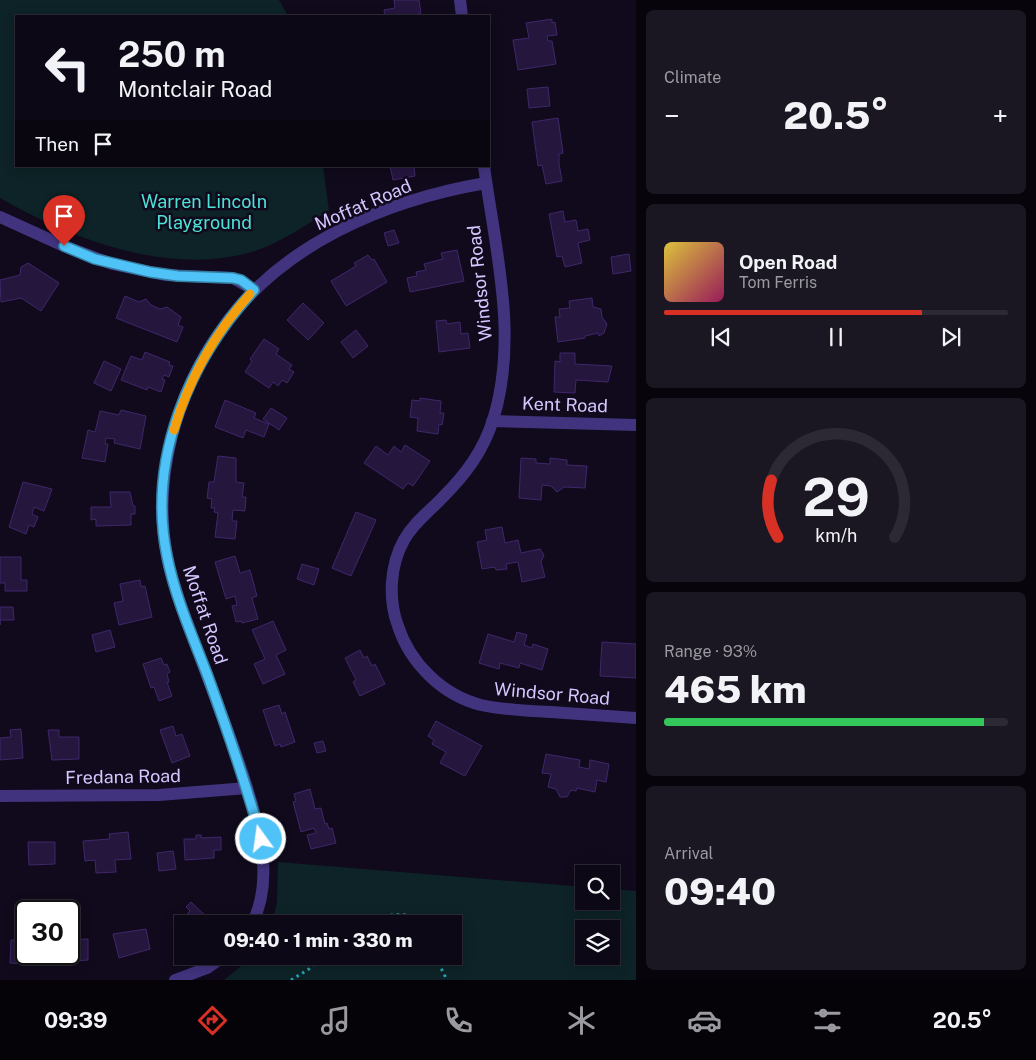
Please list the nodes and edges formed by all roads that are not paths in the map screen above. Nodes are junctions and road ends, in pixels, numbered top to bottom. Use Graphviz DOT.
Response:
graph roads {
  1 [pos="460,0"];
  2 [pos="462,15"];
  3 [pos="484,167"];
  4 [pos="486,182"];
  5 [pos="0,217"];
  6 [pos="254,290"];
  7 [pos="492,422"];
  8 [pos="636,425"];
  9 [pos="636,718"];
  10 [pos="247,788"];
  11 [pos="0,796"];
  12 [pos="256,915"];
  13 [pos="211,965"];
  14 [pos="175,980"];
  1 -- 2 [label="street"];
  3 -- 4 [label="street, Windsor Road"];
  4 -- 6 [label="street, Moffat Road"];
  4 -- 7 [label="street, Windsor Road"];
  5 -- 6 [label="street"];
  6 -- 10 [label="street, Moffat Road"];
  7 -- 8 [label="street, Kent Road"];
  7 -- 9 [label="street, Windsor Road"];
  10 -- 11 [label="street, Fredana Road"];
  10 -- 12 [label="street, Moffat Road"];
  13 -- 14 [label="street"];
}
